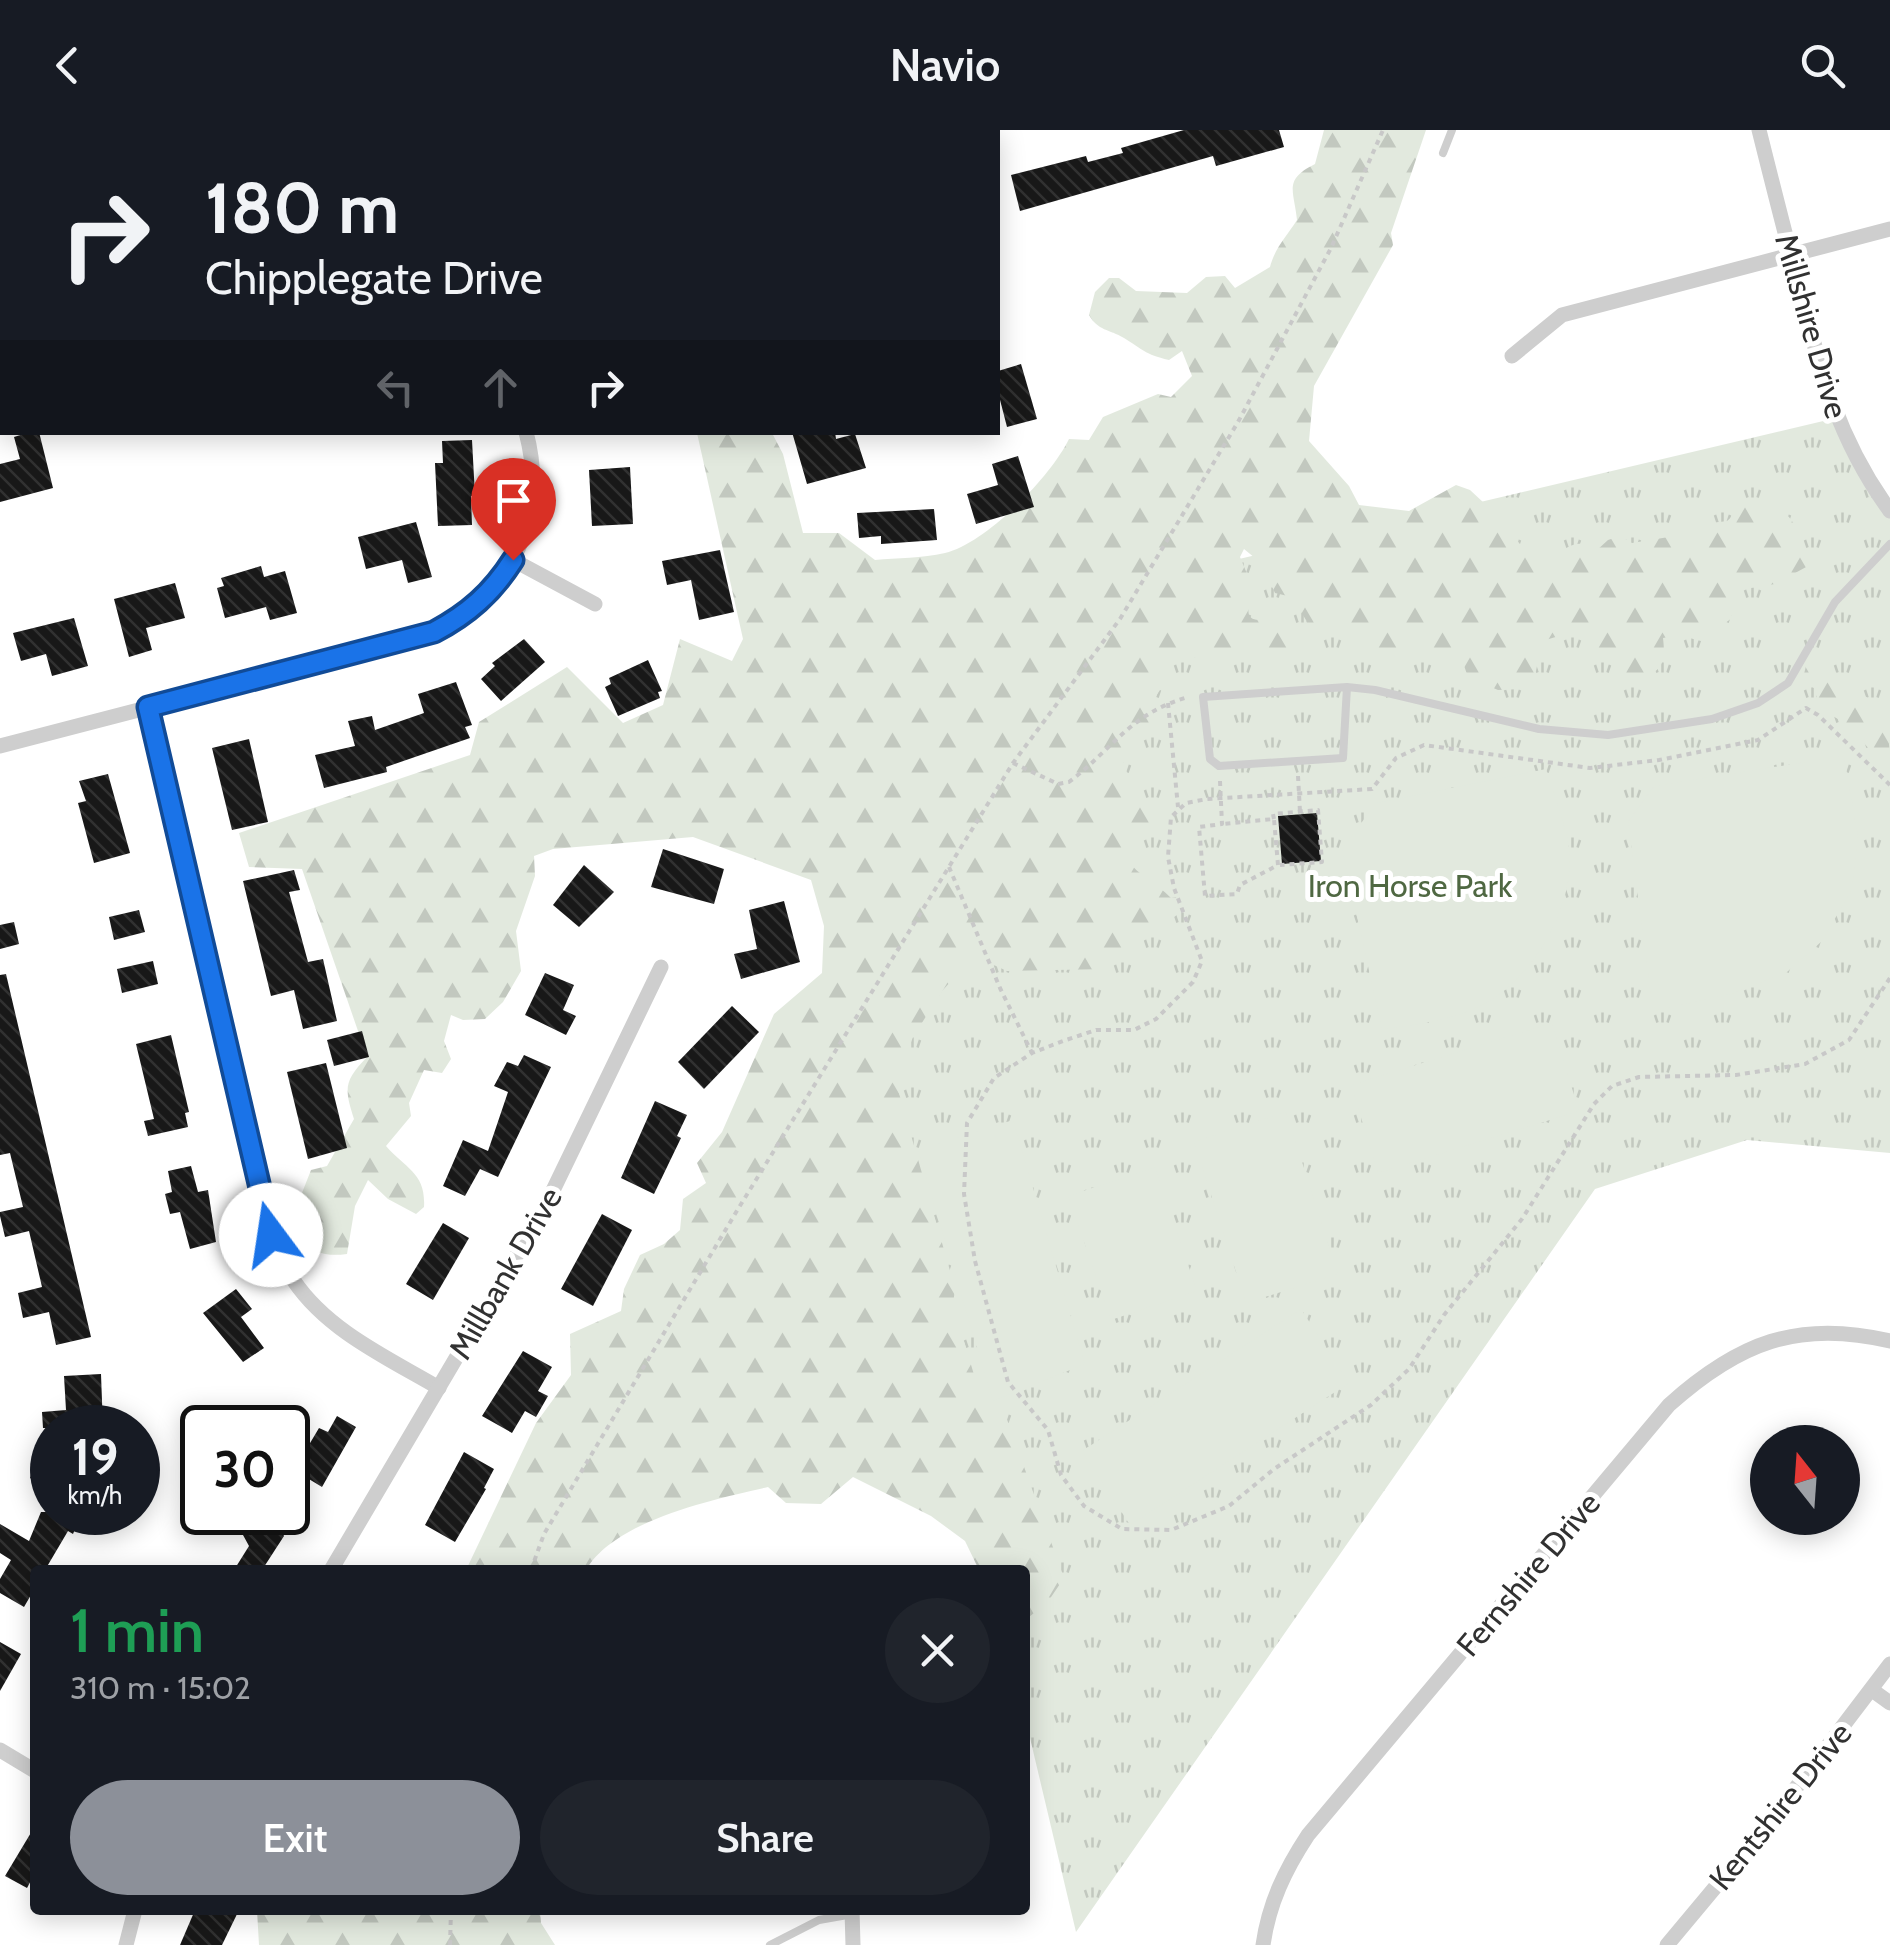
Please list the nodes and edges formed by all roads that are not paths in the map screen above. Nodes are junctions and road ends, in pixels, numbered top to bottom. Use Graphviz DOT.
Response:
graph roads {
  1 [pos="1452,130"];
  2 [pos="1759,130"];
  3 [pos="1444,153"];
  4 [pos="1890,229"];
  5 [pos="1791,254"];
  6 [pos="1512,356"];
  7 [pos="526,435"];
  8 [pos="1890,511"];
  9 [pos="1890,544"];
  10 [pos="513,560"];
  11 [pos="595,604"];
  12 [pos="1347,687"];
  13 [pos="148,707"];
  14 [pos="0,746"];
  15 [pos="661,967"];
  16 [pos="1890,1341"];
  17 [pos="439,1388"];
  18 [pos="334,1565"];
  19 [pos="1890,1664"];
  20 [pos="1872,1690"];
  21 [pos="1890,1702"];
  22 [pos="0,1750"];
  23 [pos="30,1767"];
  24 [pos="133,1915"];
  25 [pos="840,1915"];
  26 [pos="853,1915"];
  27 [pos="126,1945"];
  28 [pos="770,1945"];
  29 [pos="853,1945"];
  30 [pos="1263,1945"];
  31 [pos="1667,1945"];
  1 -- 3 [label="lane"];
  2 -- 5 [label="street, Millshire Drive"];
  4 -- 5 [label="street"];
  5 -- 6 [label="street"];
  5 -- 8 [label="street, Millshire Drive"];
  7 -- 10 [label="street"];
  9 -- 12 [label="lane"];
  10 -- 11 [label="street"];
  10 -- 13 [label="street"];
  12 -- 12 [label="lane"];
  13 -- 14 [label="street"];
  13 -- 17 [label="street"];
  15 -- 17 [label="street, Millbank Drive"];
  16 -- 30 [label="street, Fernshire Drive"];
  17 -- 18 [label="street, Millbank Drive"];
  19 -- 20 [label="street, Kentshire Drive"];
  20 -- 21 [label="street"];
  20 -- 31 [label="street, Kentshire Drive"];
  22 -- 23 [label="street"];
  24 -- 27 [label="street"];
  25 -- 28 [label="lane"];
  26 -- 29 [label="street"];
}
